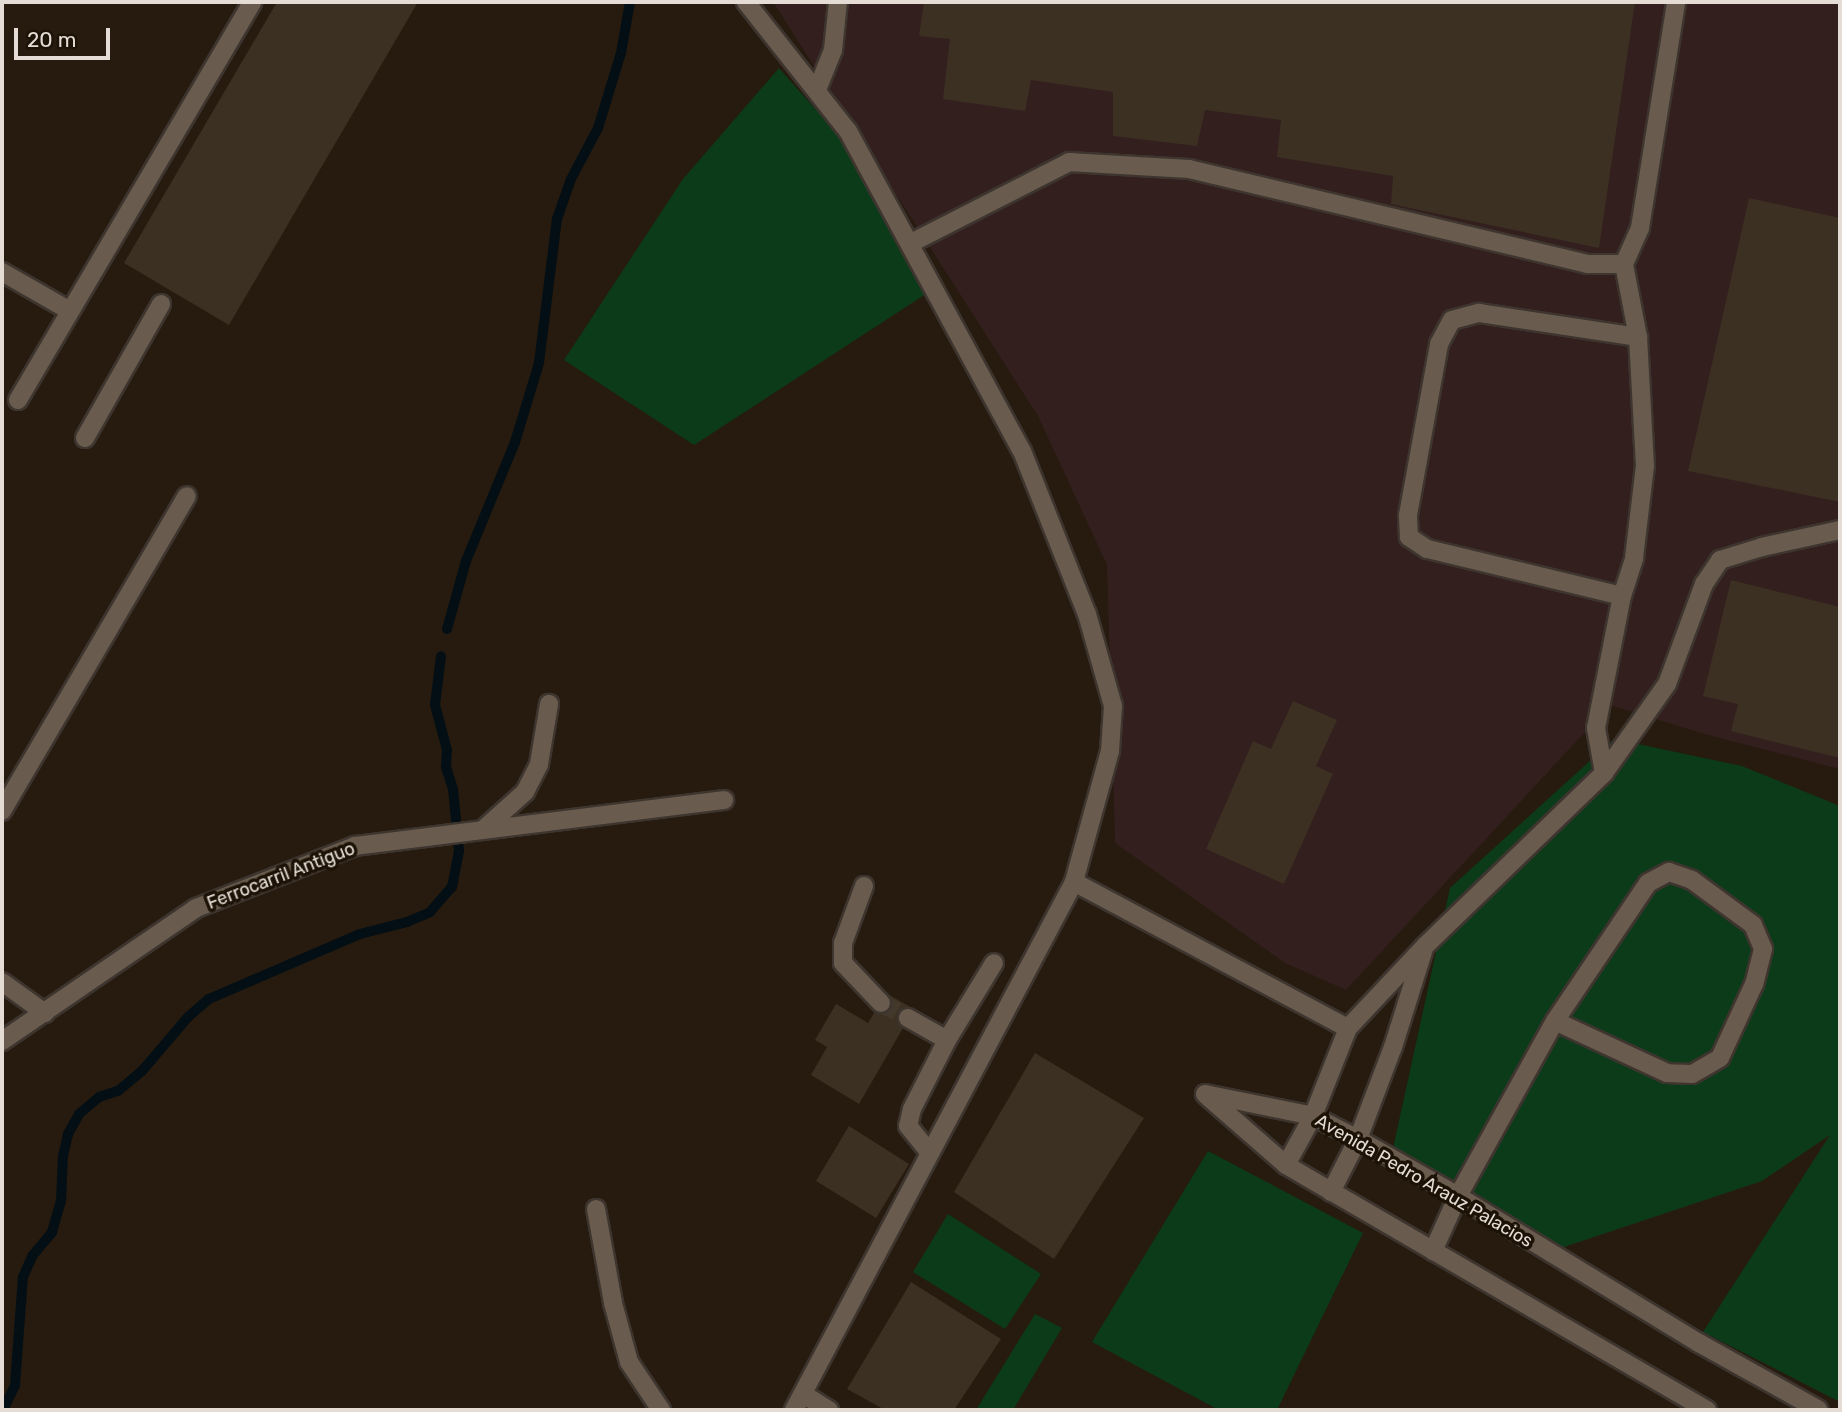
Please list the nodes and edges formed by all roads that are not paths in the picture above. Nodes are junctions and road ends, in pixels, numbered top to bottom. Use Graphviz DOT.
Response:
graph roads {
  1 [pos="252,2"];
  2 [pos="746,2"];
  3 [pos="838,2"];
  4 [pos="1676,2"];
  5 [pos="817,90"];
  6 [pos="911,243"];
  7 [pos="1625,264"];
  8 [pos="2,272"];
  9 [pos="161,303"];
  10 [pos="70,311"];
  11 [pos="1638,337"];
  12 [pos="18,400"];
  13 [pos="85,438"];
  14 [pos="187,496"];
  15 [pos="1840,530"];
  16 [pos="1622,596"];
  17 [pos="550,704"];
  18 [pos="1604,773"];
  19 [pos="724,800"];
  20 [pos="2,811"];
  21 [pos="485,828"];
  22 [pos="1074,882"];
  23 [pos="864,886"];
  24 [pos="1425,946"];
  25 [pos="994,963"];
  26 [pos="2,982"];
  27 [pos="881,1003"];
  28 [pos="45,1013"];
  29 [pos="908,1018"];
  30 [pos="1555,1021"];
  31 [pos="1348,1027"];
  32 [pos="947,1040"];
  33 [pos="2,1041"];
  34 [pos="1313,1116"];
  35 [pos="1358,1139"];
  36 [pos="930,1153"];
  37 [pos="1286,1165"];
  38 [pos="1331,1192"];
  39 [pos="1458,1196"];
  40 [pos="596,1209"];
  41 [pos="1433,1251"];
  42 [pos="799,1402"];
  43 [pos="1815,1409"];
  44 [pos="661,1410"];
  45 [pos="829,1410"];
  46 [pos="1707,1410"];
  1 -- 10 [label="street"];
  2 -- 5 [label="street"];
  3 -- 5 [label="street"];
  4 -- 7 [label="street"];
  5 -- 6 [label="street"];
  6 -- 7 [label="street"];
  6 -- 22 [label="street"];
  7 -- 11 [label="street"];
  8 -- 10 [label="street"];
  9 -- 13 [label="street"];
  10 -- 12 [label="street"];
  11 -- 16 [label="street"];
  11 -- 16 [label="street"];
  14 -- 20 [label="street"];
  15 -- 18 [label="street"];
  16 -- 18 [label="street"];
  17 -- 21 [label="street"];
  18 -- 24 [label="street"];
  19 -- 21 [label="street, Ferrocarril Antiguo"];
  21 -- 28 [label="street, Ferrocarril Antiguo"];
  22 -- 31 [label="street"];
  22 -- 36 [label="street"];
  23 -- 27 [label="street"];
  24 -- 31 [label="street"];
  24 -- 35 [label="street"];
  25 -- 32 [label="street"];
  26 -- 28 [label="street"];
  28 -- 33 [label="street, Ferrocarril Antiguo"];
  29 -- 32 [label="street"];
  30 -- 30 [label="street"];
  30 -- 39 [label="street"];
  31 -- 34 [label="street"];
  32 -- 36 [label="street"];
  34 -- 35 [label="street, Avenida Pedro Arauz Palacios"];
  34 -- 37 [label="street"];
  34 -- 37 [label="street, Avenida Pedro Arauz Palacios"];
  35 -- 38 [label="street"];
  35 -- 39 [label="street, Avenida Pedro Arauz Palacios"];
  36 -- 42 [label="street"];
  37 -- 38 [label="street, Avenida Pedro Arauz Palacios"];
  38 -- 41 [label="street, Avenida Pedro Arauz Palacios"];
  39 -- 41 [label="street"];
  39 -- 43 [label="street, Avenida Pedro Arauz Palacios"];
  40 -- 44 [label="street"];
  41 -- 46 [label="street, Avenida Pedro Arauz Palacios"];
  42 -- 45 [label="street"];
}
